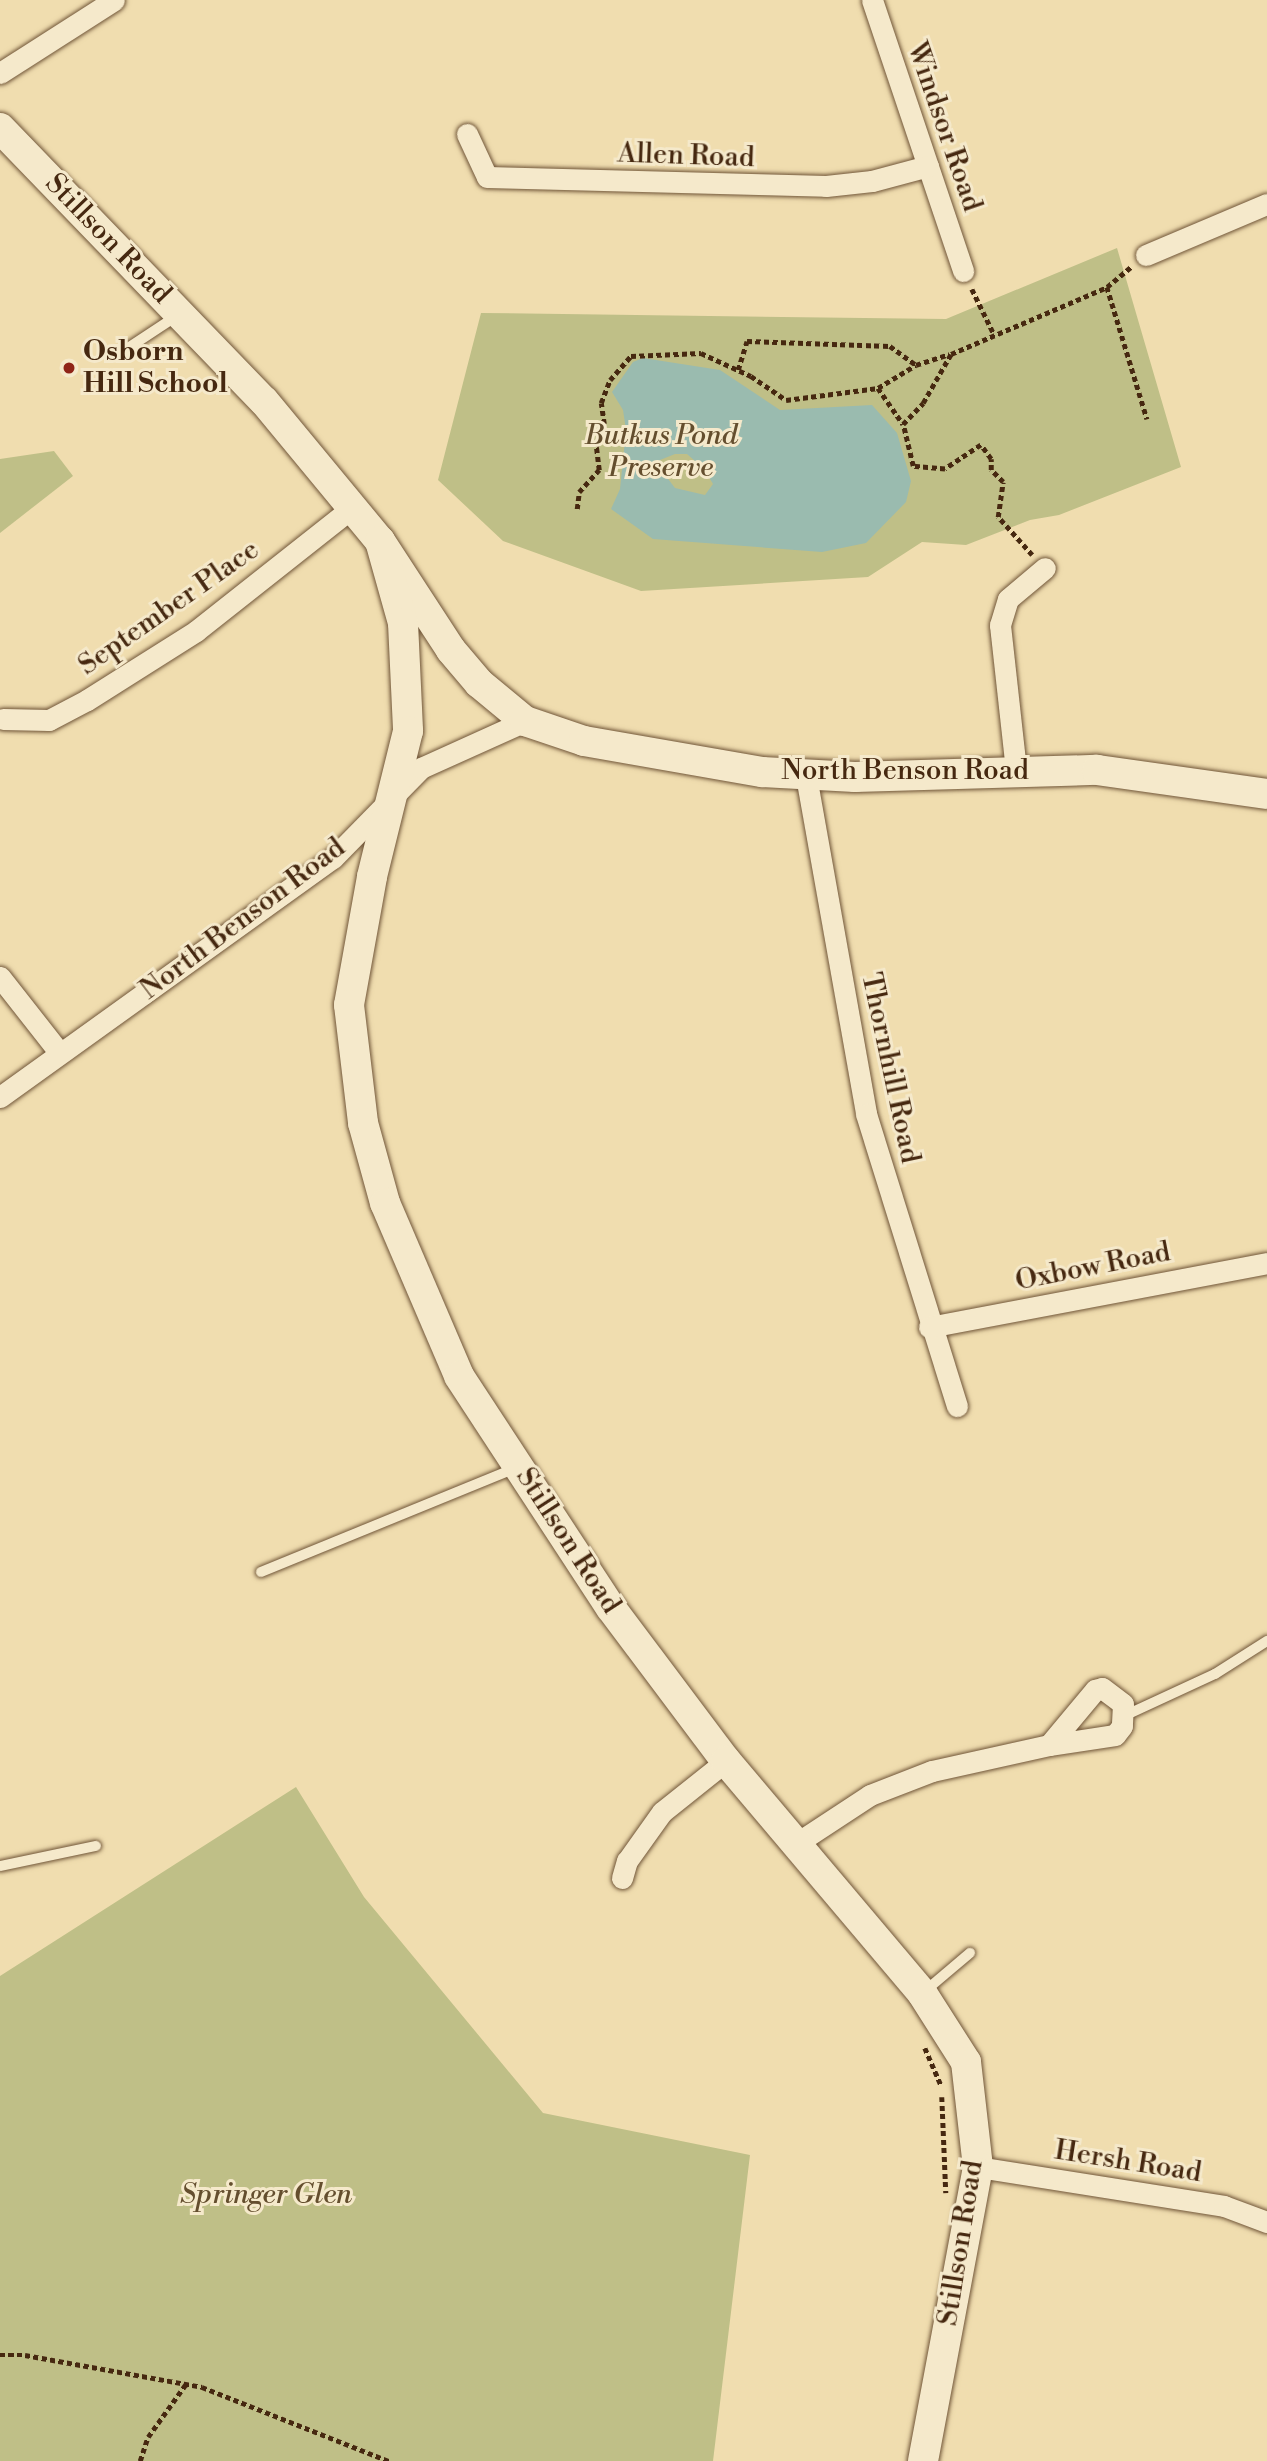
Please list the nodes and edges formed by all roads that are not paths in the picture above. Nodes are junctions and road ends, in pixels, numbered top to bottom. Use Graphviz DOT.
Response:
graph roads {
  1 [pos="114,0"];
  2 [pos="872,0"];
  3 [pos="0,73"];
  4 [pos="0,128"];
  5 [pos="467,134"];
  6 [pos="928,166"];
  7 [pos="1267,204"];
  8 [pos="1146,255"];
  9 [pos="963,271"];
  10 [pos="180,314"];
  11 [pos="125,350"];
  12 [pos="353,507"];
  13 [pos="380,541"];
  14 [pos="1045,568"];
  15 [pos="3,719"];
  16 [pos="525,721"];
  17 [pos="1016,770"];
  18 [pos="806,776"];
  19 [pos="1267,794"];
  20 [pos="393,798"];
  21 [pos="0,977"];
  22 [pos="59,1052"];
  23 [pos="0,1097"];
  24 [pos="1267,1263"];
  25 [pos="929,1327"];
  26 [pos="957,1406"];
  27 [pos="519,1467"];
  28 [pos="261,1572"];
  29 [pos="1267,1641"];
  30 [pos="1124,1716"];
  31 [pos="1049,1745"];
  32 [pos="726,1761"];
  33 [pos="797,1843"];
  34 [pos="96,1846"];
  35 [pos="0,1867"];
  36 [pos="622,1878"];
  37 [pos="970,1953"];
  38 [pos="922,1993"];
  39 [pos="978,2166"];
  40 [pos="1267,2222"];
  41 [pos="923,2461"];
  1 -- 3 [label="street"];
  2 -- 6 [label="street, Windsor Road"];
  4 -- 10 [label="street, Stillson Road"];
  5 -- 6 [label="street, Allen Road"];
  6 -- 9 [label="street, Windsor Road"];
  7 -- 8 [label="street"];
  10 -- 11 [label="lane"];
  10 -- 12 [label="street, Stillson Road"];
  12 -- 13 [label="street, Stillson Road"];
  12 -- 15 [label="street, September Place"];
  13 -- 16 [label="street, Stillson Road"];
  13 -- 20 [label="street, Stillson Road"];
  14 -- 17 [label="street"];
  16 -- 18 [label="street, North Benson Road"];
  16 -- 20 [label="street, North Benson Road"];
  17 -- 18 [label="street, North Benson Road"];
  17 -- 19 [label="street, North Benson Road"];
  18 -- 25 [label="street, Thornhill Road"];
  20 -- 22 [label="street, North Benson Road"];
  20 -- 27 [label="street, Stillson Road"];
  21 -- 22 [label="street"];
  22 -- 23 [label="street, North Benson Road"];
  24 -- 25 [label="street, Oxbow Road"];
  25 -- 26 [label="street, Thornhill Road"];
  27 -- 28 [label="lane"];
  27 -- 32 [label="street, Stillson Road"];
  29 -- 30 [label="lane"];
  30 -- 31 [label="street"];
  30 -- 31 [label="street"];
  31 -- 33 [label="street"];
  32 -- 33 [label="street, Stillson Road"];
  32 -- 36 [label="street"];
  33 -- 38 [label="street, Stillson Road"];
  34 -- 35 [label="lane"];
  37 -- 38 [label="lane"];
  38 -- 39 [label="street, Stillson Road"];
  39 -- 40 [label="street, Hersh Road"];
  39 -- 41 [label="street, Stillson Road"];
}
